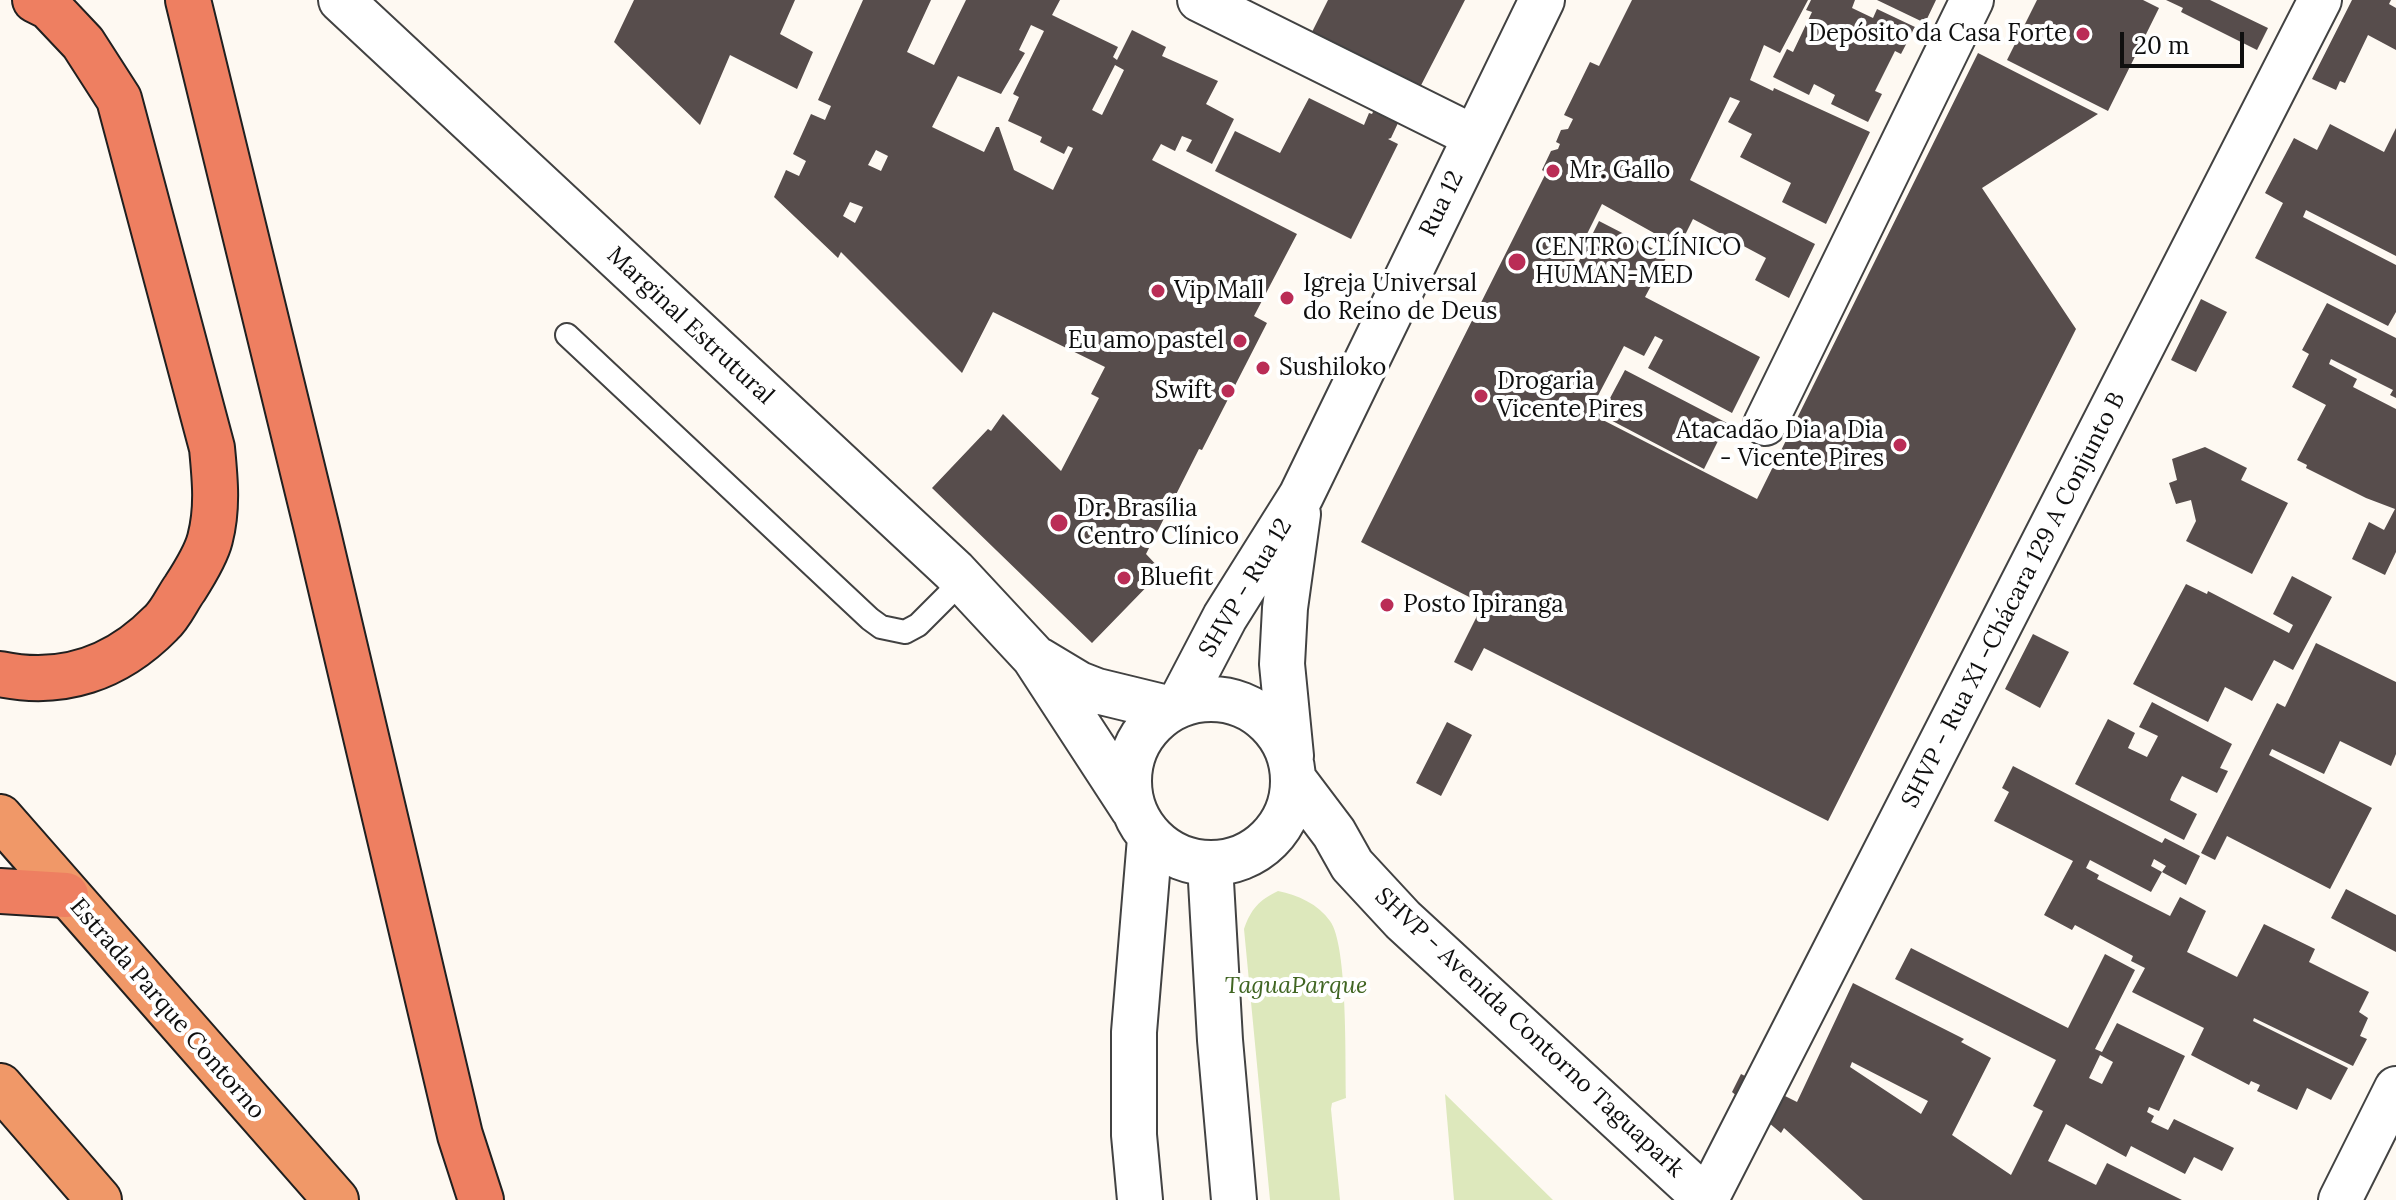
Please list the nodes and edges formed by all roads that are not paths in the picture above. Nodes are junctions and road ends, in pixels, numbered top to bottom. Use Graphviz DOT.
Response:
graph roads {
  1 [pos="35,0"];
  2 [pos="188,0"];
  3 [pos="341,0"];
  4 [pos="1199,0"];
  5 [pos="1542,0"];
  6 [pos="1972,0"];
  7 [pos="2320,0"];
  8 [pos="1475,137"];
  9 [pos="567,335"];
  10 [pos="1765,424"];
  11 [pos="1301,496"];
  12 [pos="963,580"];
  13 [pos="1034,657"];
  14 [pos="0,674"];
  15 [pos="1175,707"];
  16 [pos="1292,770"];
  17 [pos="0,817"];
  18 [pos="1142,824"];
  19 [pos="1277,831"];
  20 [pos="1210,864"];
  21 [pos="1352,865"];
  22 [pos="0,891"];
  23 [pos="66,895"];
  24 [pos="0,1086"];
  25 [pos="2396,1088"];
  26 [pos="99,1200"];
  27 [pos="336,1200"];
  28 [pos="481,1200"];
  29 [pos="1140,1200"];
  30 [pos="1234,1200"];
  31 [pos="1707,1200"];
  32 [pos="2340,1200"];
  1 -- 14 [label="highway"];
  2 -- 28 [label="highway"];
  3 -- 12 [label="street, Marginal Estrutural"];
  4 -- 8 [label="street"];
  5 -- 8 [label="street, Rua 12"];
  6 -- 10 [label="street"];
  7 -- 31 [label="street, SHVP - Rua X1 -Chácara 129 A Conjunto B"];
  8 -- 11 [label="street, Rua 12"];
  9 -- 12 [label="lane"];
  11 -- 15 [label="street, SHVP - Rua 12"];
  11 -- 16 [label="street, SHVP - Rua 12"];
  12 -- 13 [label="street, Marginal Estrutural"];
  13 -- 15 [label="street, Marginal Estrutural"];
  13 -- 18 [label="street, Marginal Estrutural"];
  15 -- 16 [label="street"];
  15 -- 18 [label="street"];
  16 -- 19 [label="street"];
  16 -- 21 [label="street, SHVP - Avenida Contorno Taguapark"];
  17 -- 23 [label="highway, Estrada Parque Contorno"];
  18 -- 20 [label="street"];
  18 -- 29 [label="street"];
  19 -- 20 [label="street"];
  19 -- 21 [label="street, SHVP - Avenida Contorno Taguapark"];
  20 -- 30 [label="street"];
  21 -- 31 [label="street, SHVP - Avenida Contorno Taguapark"];
  22 -- 23 [label="highway"];
  23 -- 27 [label="highway, Estrada Parque Contorno"];
  24 -- 26 [label="highway"];
  25 -- 32 [label="street"];
}
